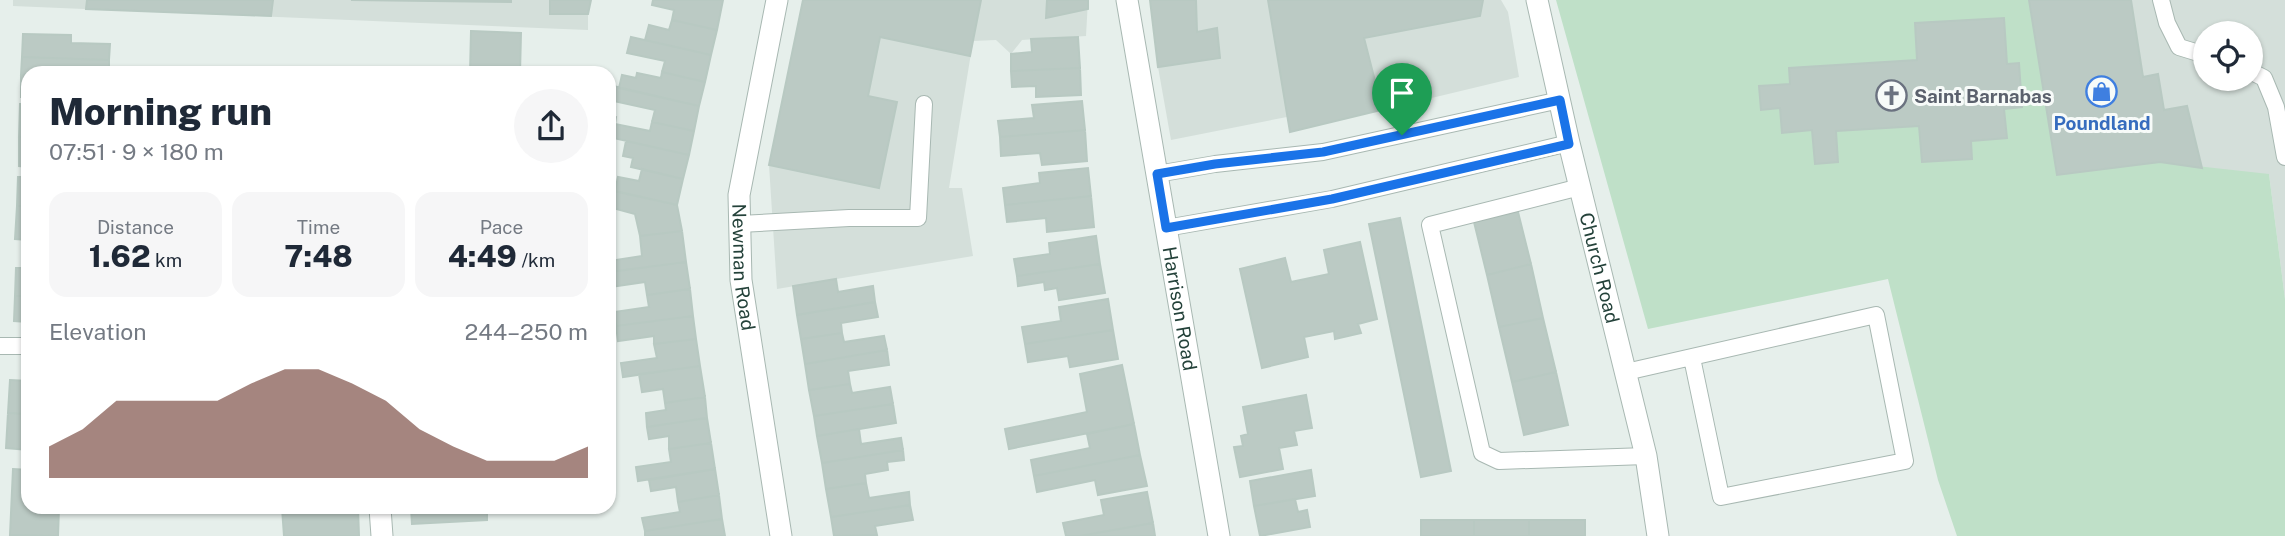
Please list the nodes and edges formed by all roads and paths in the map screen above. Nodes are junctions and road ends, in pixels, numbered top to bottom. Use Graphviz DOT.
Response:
graph roads {
  1 [pos="777,0"];
  2 [pos="1127,0"];
  3 [pos="1537,0"];
  4 [pos="2161,0"];
  5 [pos="2193,51"];
  6 [pos="2263,78"];
  7 [pos="1560,100"];
  8 [pos="925,104"];
  9 [pos="1569,144"];
  10 [pos="2285,157"];
  11 [pos="1157,174"];
  12 [pos="1580,187"];
  13 [pos="740,224"];
  14 [pos="1166,228"];
  15 [pos="0,346"];
  16 [pos="21,346"];
  17 [pos="1692,358"];
  18 [pos="1626,372"];
  19 [pos="1646,456"];
  20 [pos="380,514"];
  21 [pos="382,536"];
  22 [pos="781,536"];
  23 [pos="1219,536"];
  24 [pos="1658,536"];
  1 -- 13 [label="street, Newman Road"];
  2 -- 11 [label="street, Harrison Road"];
  3 -- 7 [label="street, Church Road"];
  4 -- 5 [label="lane"];
  6 -- 10 [label="lane"];
  7 -- 9 [label="street, Church Road"];
  7 -- 11 [label="lane"];
  8 -- 13 [label="lane"];
  9 -- 12 [label="street, Church Road"];
  9 -- 14 [label="lane"];
  11 -- 14 [label="street, Harrison Road"];
  12 -- 18 [label="street, Church Road"];
  12 -- 19 [label="lane"];
  13 -- 22 [label="street, Newman Road"];
  14 -- 23 [label="street, Harrison Road"];
  15 -- 16 [label="lane"];
  17 -- 17 [label="lane"];
  17 -- 18 [label="lane"];
  18 -- 19 [label="street, Church Road"];
  19 -- 24 [label="street, Church Road"];
  20 -- 21 [label="street"];
}
